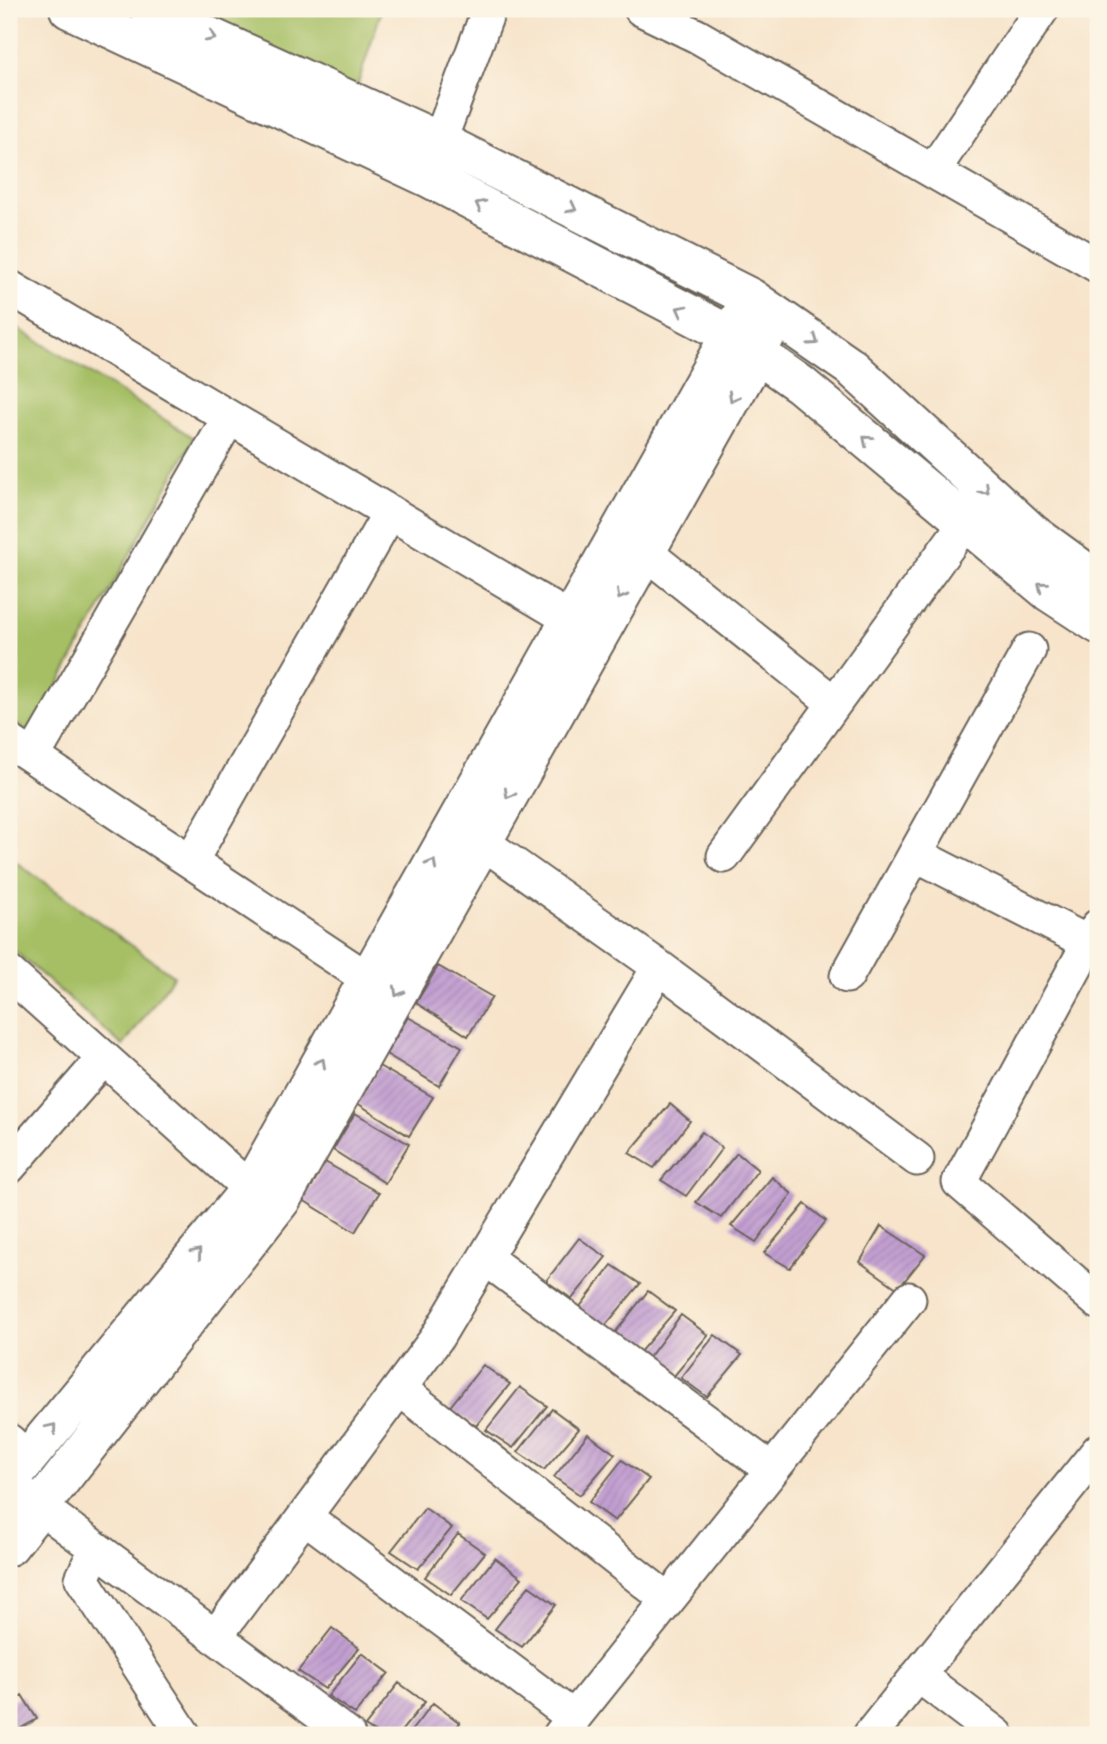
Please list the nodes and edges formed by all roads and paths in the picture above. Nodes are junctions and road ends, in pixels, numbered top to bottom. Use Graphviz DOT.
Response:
graph roads {
  1 [pos="69,9"];
  2 [pos="149,9"];
  3 [pos="489,9"];
  4 [pos="641,9"];
  5 [pos="1042,9"];
  6 [pos="439,141"];
  7 [pos="933,171"];
  8 [pos="426,177"];
  9 [pos="1098,266"];
  10 [pos="9,287"];
  11 [pos="763,306"];
  12 [pos="743,345"];
  13 [pos="229,418"];
  14 [pos="390,512"];
  15 [pos="965,523"];
  16 [pos="645,552"];
  17 [pos="1098,581"];
  18 [pos="570,619"];
  19 [pos="1098,624"];
  20 [pos="1029,650"];
  21 [pos="834,703"];
  22 [pos="21,749"];
  23 [pos="469,832"];
  24 [pos="915,854"];
  25 [pos="724,856"];
  26 [pos="191,861"];
  27 [pos="1094,935"];
  28 [pos="659,967"];
  29 [pos="9,973"];
  30 [pos="847,976"];
  31 [pos="368,979"];
  32 [pos="104,1058"];
  33 [pos="917,1159"];
  34 [pos="9,1167"];
  35 [pos="250,1189"];
  36 [pos="485,1258"];
  37 [pos="909,1299"];
  38 [pos="1098,1302"];
  39 [pos="400,1389"];
  40 [pos="1098,1451"];
  41 [pos="13,1466"];
  42 [pos="772,1470"];
  43 [pos="39,1509"];
  44 [pos="304,1517"];
  45 [pos="9,1546"];
  46 [pos="95,1550"];
  47 [pos="668,1600"];
  48 [pos="215,1637"];
  49 [pos="919,1675"];
  50 [pos="567,1726"];
  51 [pos="184,1735"];
  52 [pos="348,1735"];
  53 [pos="870,1735"];
  54 [pos="997,1735"];
  1 -- 8 [label="street"];
  2 -- 6 [label="street, one-way"];
  3 -- 6 [label="street"];
  4 -- 7 [label="street"];
  5 -- 7 [label="street"];
  6 -- 8 [label="street"];
  6 -- 11 [label="street, one-way"];
  7 -- 9 [label="street"];
  12 -- 8 [label="street, one-way"];
  10 -- 13 [label="street"];
  11 -- 12 [label="street"];
  11 -- 17 [label="street, one-way"];
  15 -- 12 [label="street, one-way"];
  12 -- 16 [label="street, one-way"];
  12 -- 18 [label="street"];
  13 -- 14 [label="street"];
  13 -- 22 [label="street"];
  14 -- 18 [label="street"];
  14 -- 26 [label="street"];
  19 -- 15 [label="street, one-way"];
  15 -- 21 [label="street"];
  16 -- 21 [label="street"];
  16 -- 23 [label="street, one-way"];
  18 -- 23 [label="street"];
  20 -- 24 [label="street"];
  21 -- 25 [label="street"];
  22 -- 26 [label="street"];
  23 -- 28 [label="street"];
  31 -- 23 [label="street, one-way"];
  23 -- 43 [label="street, one-way"];
  24 -- 27 [label="street"];
  24 -- 30 [label="street"];
  26 -- 31 [label="street"];
  27 -- 38 [label="street"];
  28 -- 33 [label="street"];
  28 -- 36 [label="street"];
  29 -- 32 [label="street"];
  35 -- 31 [label="street, one-way"];
  32 -- 34 [label="street"];
  32 -- 35 [label="street"];
  41 -- 35 [label="street, one-way"];
  36 -- 39 [label="street"];
  36 -- 42 [label="street"];
  37 -- 42 [label="street"];
  39 -- 44 [label="street"];
  39 -- 47 [label="street"];
  40 -- 49 [label="street"];
  41 -- 43 [label="street"];
  42 -- 47 [label="street"];
  43 -- 45 [label="street"];
  43 -- 46 [label="street"];
  44 -- 48 [label="street"];
  44 -- 50 [label="street"];
  46 -- 48 [label="street"];
  46 -- 51 [label="street"];
  47 -- 50 [label="street"];
  48 -- 52 [label="street"];
  49 -- 53 [label="street"];
  49 -- 54 [label="street"];
}
